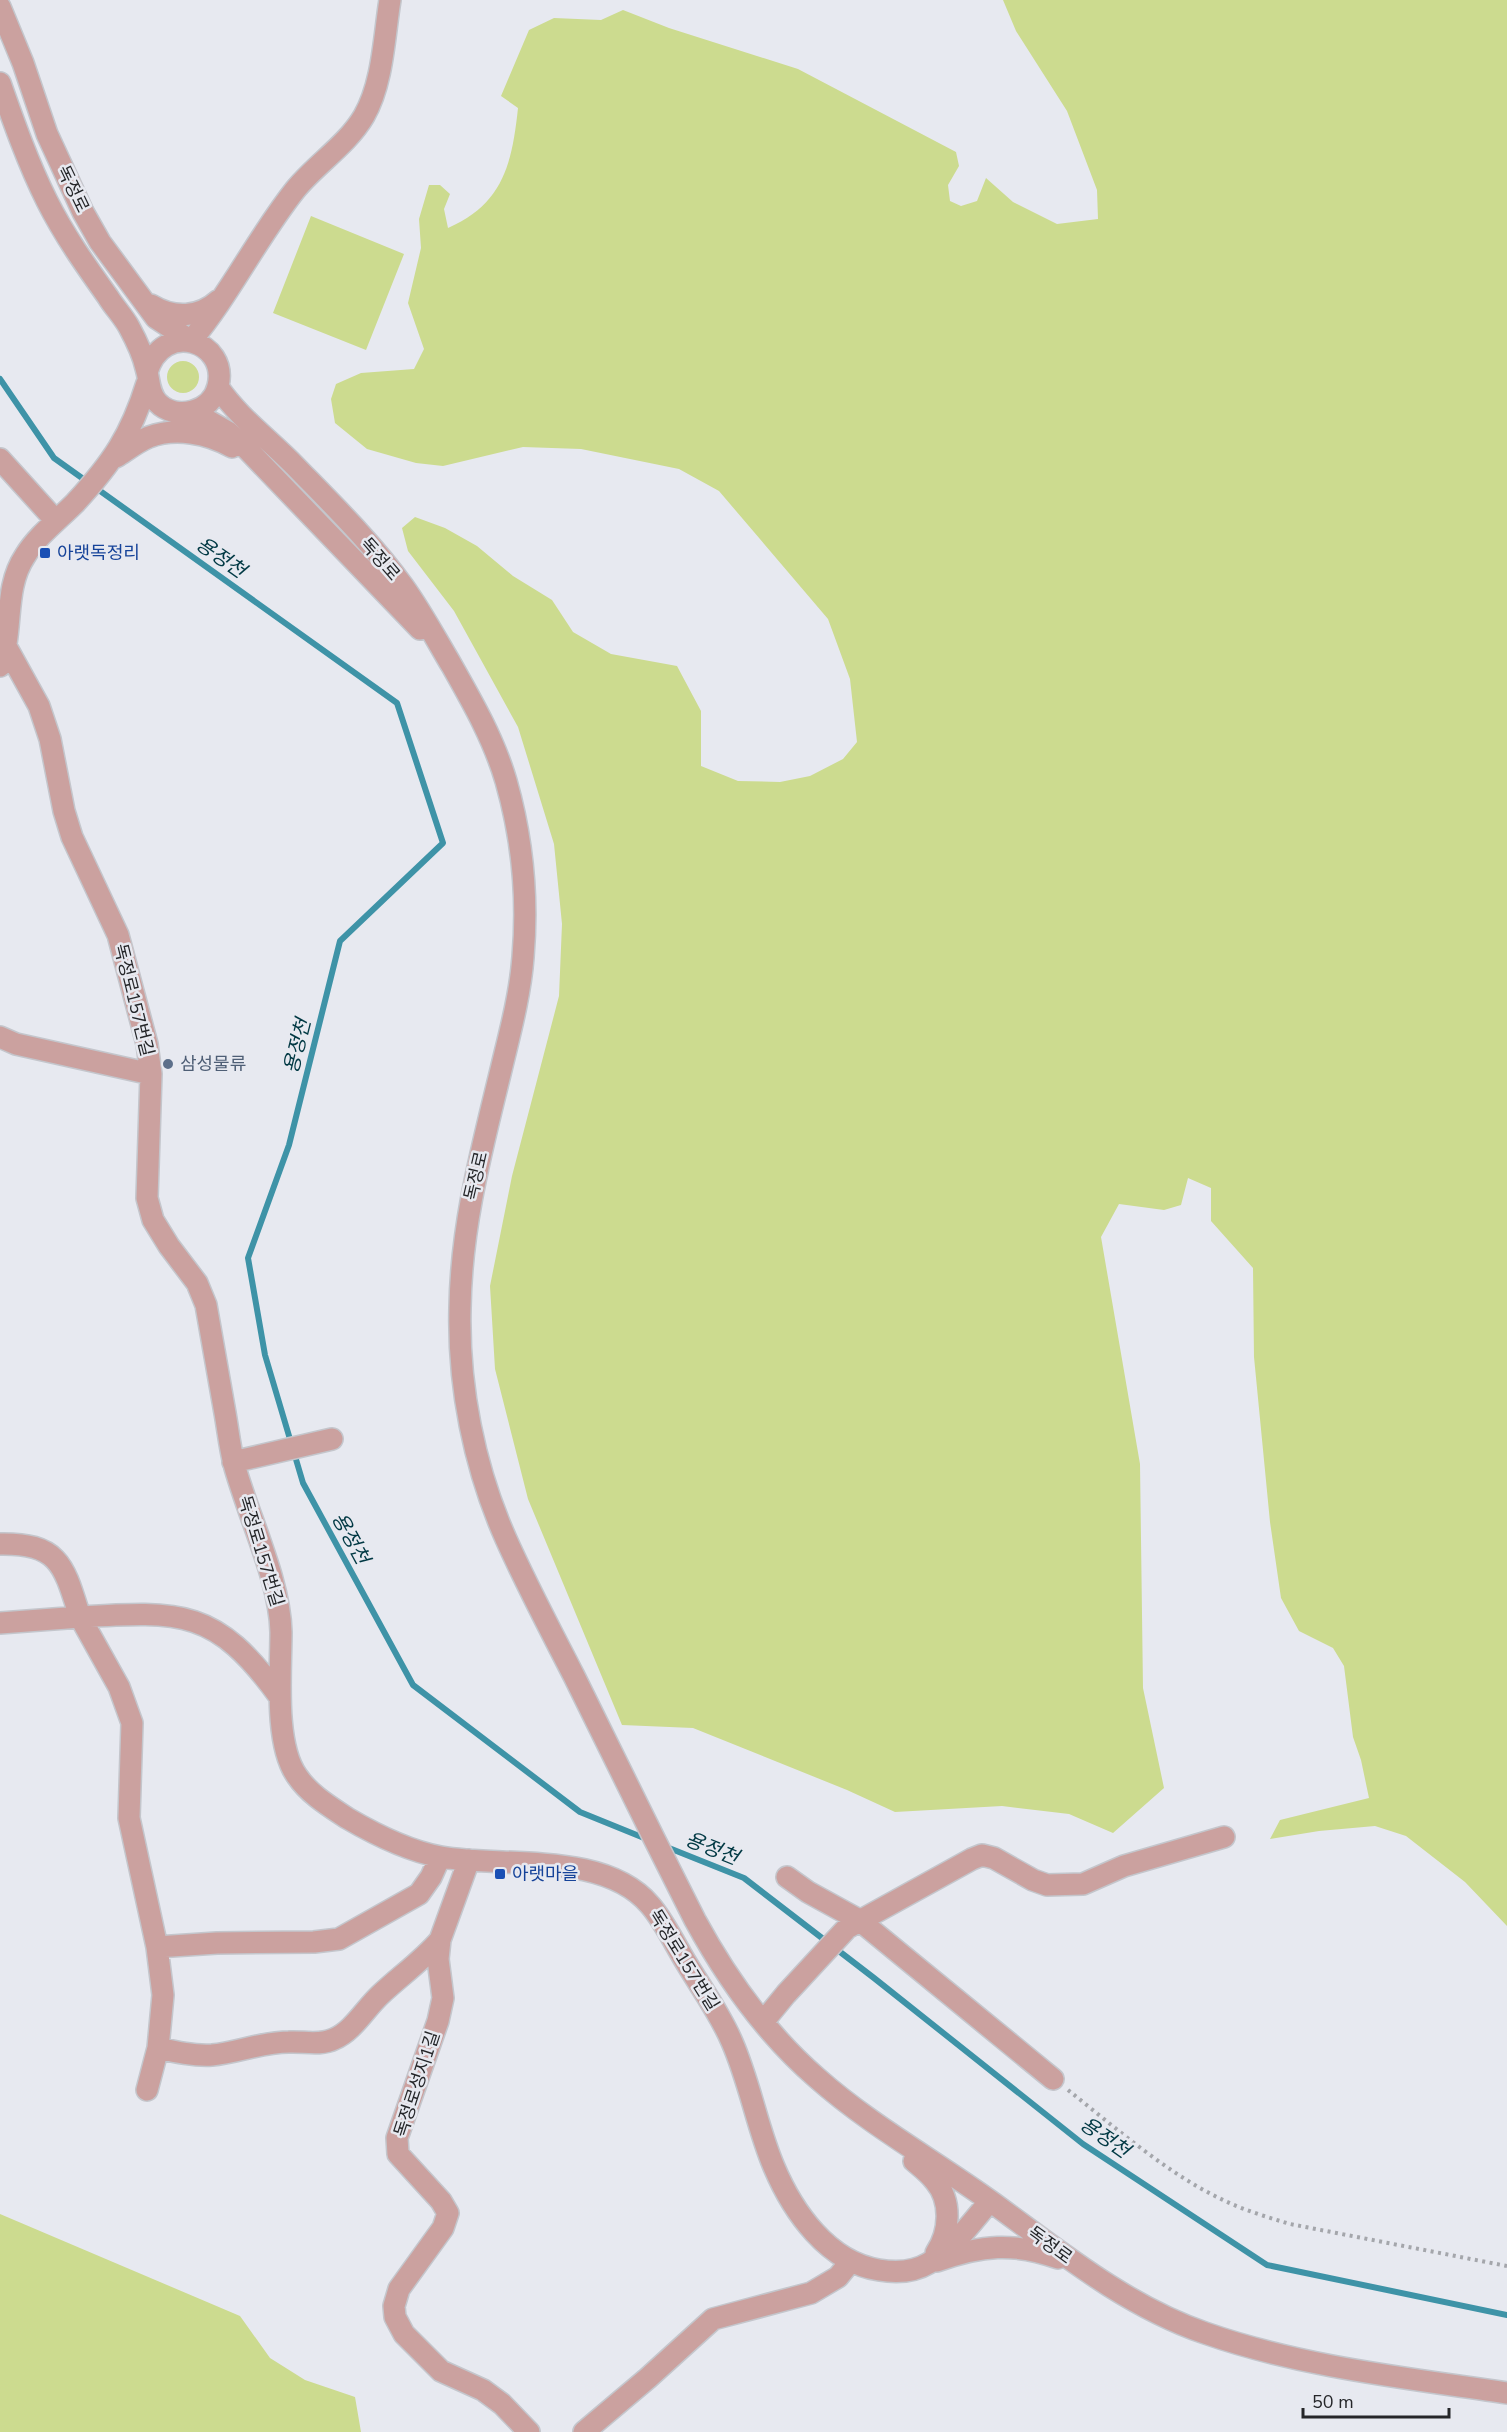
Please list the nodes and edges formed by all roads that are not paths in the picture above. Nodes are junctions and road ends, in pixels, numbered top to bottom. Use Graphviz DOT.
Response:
graph roads {
  1 [pos="390,0"];
  2 [pos="0,7"];
  3 [pos="0,83"];
  4 [pos="228,291"];
  5 [pos="141,298"];
  6 [pos="191,341"];
  7 [pos="217,363"];
  8 [pos="147,377"];
  9 [pos="218,387"];
  10 [pos="187,413"];
  11 [pos="0,459"];
  12 [pos="111,461"];
  13 [pos="271,472"];
  14 [pos="56,521"];
  15 [pos="3,657"];
  16 [pos="452,666"];
  17 [pos="0,1037"];
  18 [pos="151,1074"];
  19 [pos="332,1439"];
  20 [pos="233,1462"];
  21 [pos="0,1544"];
  22 [pos="80,1617"];
  23 [pos="0,1623"];
  24 [pos="279,1696"];
  25 [pos="1224,1838"];
  26 [pos="440,1857"];
  27 [pos="469,1860"];
  28 [pos="787,1877"];
  29 [pos="853,1924"];
  30 [pos="440,1940"];
  31 [pos="157,1947"];
  32 [pos="763,2022"];
  33 [pos="158,2048"];
  34 [pos="1053,2079"];
  35 [pos="147,2090"];
  36 [pos="848,2103"];
  37 [pos="990,2201"];
  38 [pos="851,2261"];
  39 [pos="928,2264"];
  40 [pos="1079,2266"];
  41 [pos="1507,2393"];
  42 [pos="529,2432"];
  43 [pos="584,2432"];
  1 -- 4 [label="street"];
  2 -- 5 [label="street, 독정로"];
  3 -- 8 [label="street, 독정로"];
  4 -- 5 [label="street"];
  4 -- 6 [label="street"];
  4 -- 7 [label="street"];
  5 -- 6 [label="street, 독정로"];
  6 -- 7 [label="street"];
  6 -- 8 [label="street"];
  7 -- 9 [label="street"];
  8 -- 10 [label="street"];
  8 -- 12 [label="street"];
  9 -- 10 [label="street"];
  9 -- 16 [label="street, 독정로"];
  10 -- 12 [label="street"];
  10 -- 13 [label="street, 독정로"];
  11 -- 14 [label="street"];
  12 -- 13 [label="street"];
  12 -- 14 [label="street"];
  13 -- 16 [label="street, 독정로"];
  14 -- 15 [label="street"];
  15 -- 18 [label="street, 독정로157번길"];
  16 -- 32 [label="street, 독정로"];
  17 -- 18 [label="street"];
  18 -- 20 [label="street, 독정로157번길"];
  19 -- 20 [label="street"];
  20 -- 24 [label="street, 독정로157번길"];
  21 -- 22 [label="street"];
  22 -- 23 [label="street"];
  22 -- 24 [label="street"];
  22 -- 31 [label="street"];
  24 -- 26 [label="street, 독정로157번길"];
  25 -- 29 [label="street"];
  26 -- 27 [label="street, 독정로157번길"];
  26 -- 31 [label="street"];
  27 -- 30 [label="street, 독정로성지1길"];
  27 -- 38 [label="street, 독정로157번길"];
  28 -- 29 [label="street"];
  29 -- 32 [label="street"];
  29 -- 34 [label="street"];
  30 -- 33 [label="street"];
  30 -- 42 [label="street, 독정로성지1길"];
  31 -- 33 [label="street"];
  32 -- 36 [label="street, 독정로"];
  33 -- 35 [label="street"];
  36 -- 37 [label="street, 독정로"];
  36 -- 39 [label="street"];
  37 -- 39 [label="street, 독정로157번길"];
  37 -- 40 [label="street, 독정로"];
  38 -- 39 [label="street, 독정로157번길"];
  38 -- 43 [label="street"];
  39 -- 40 [label="street"];
  40 -- 41 [label="street, 독정로"];
}
